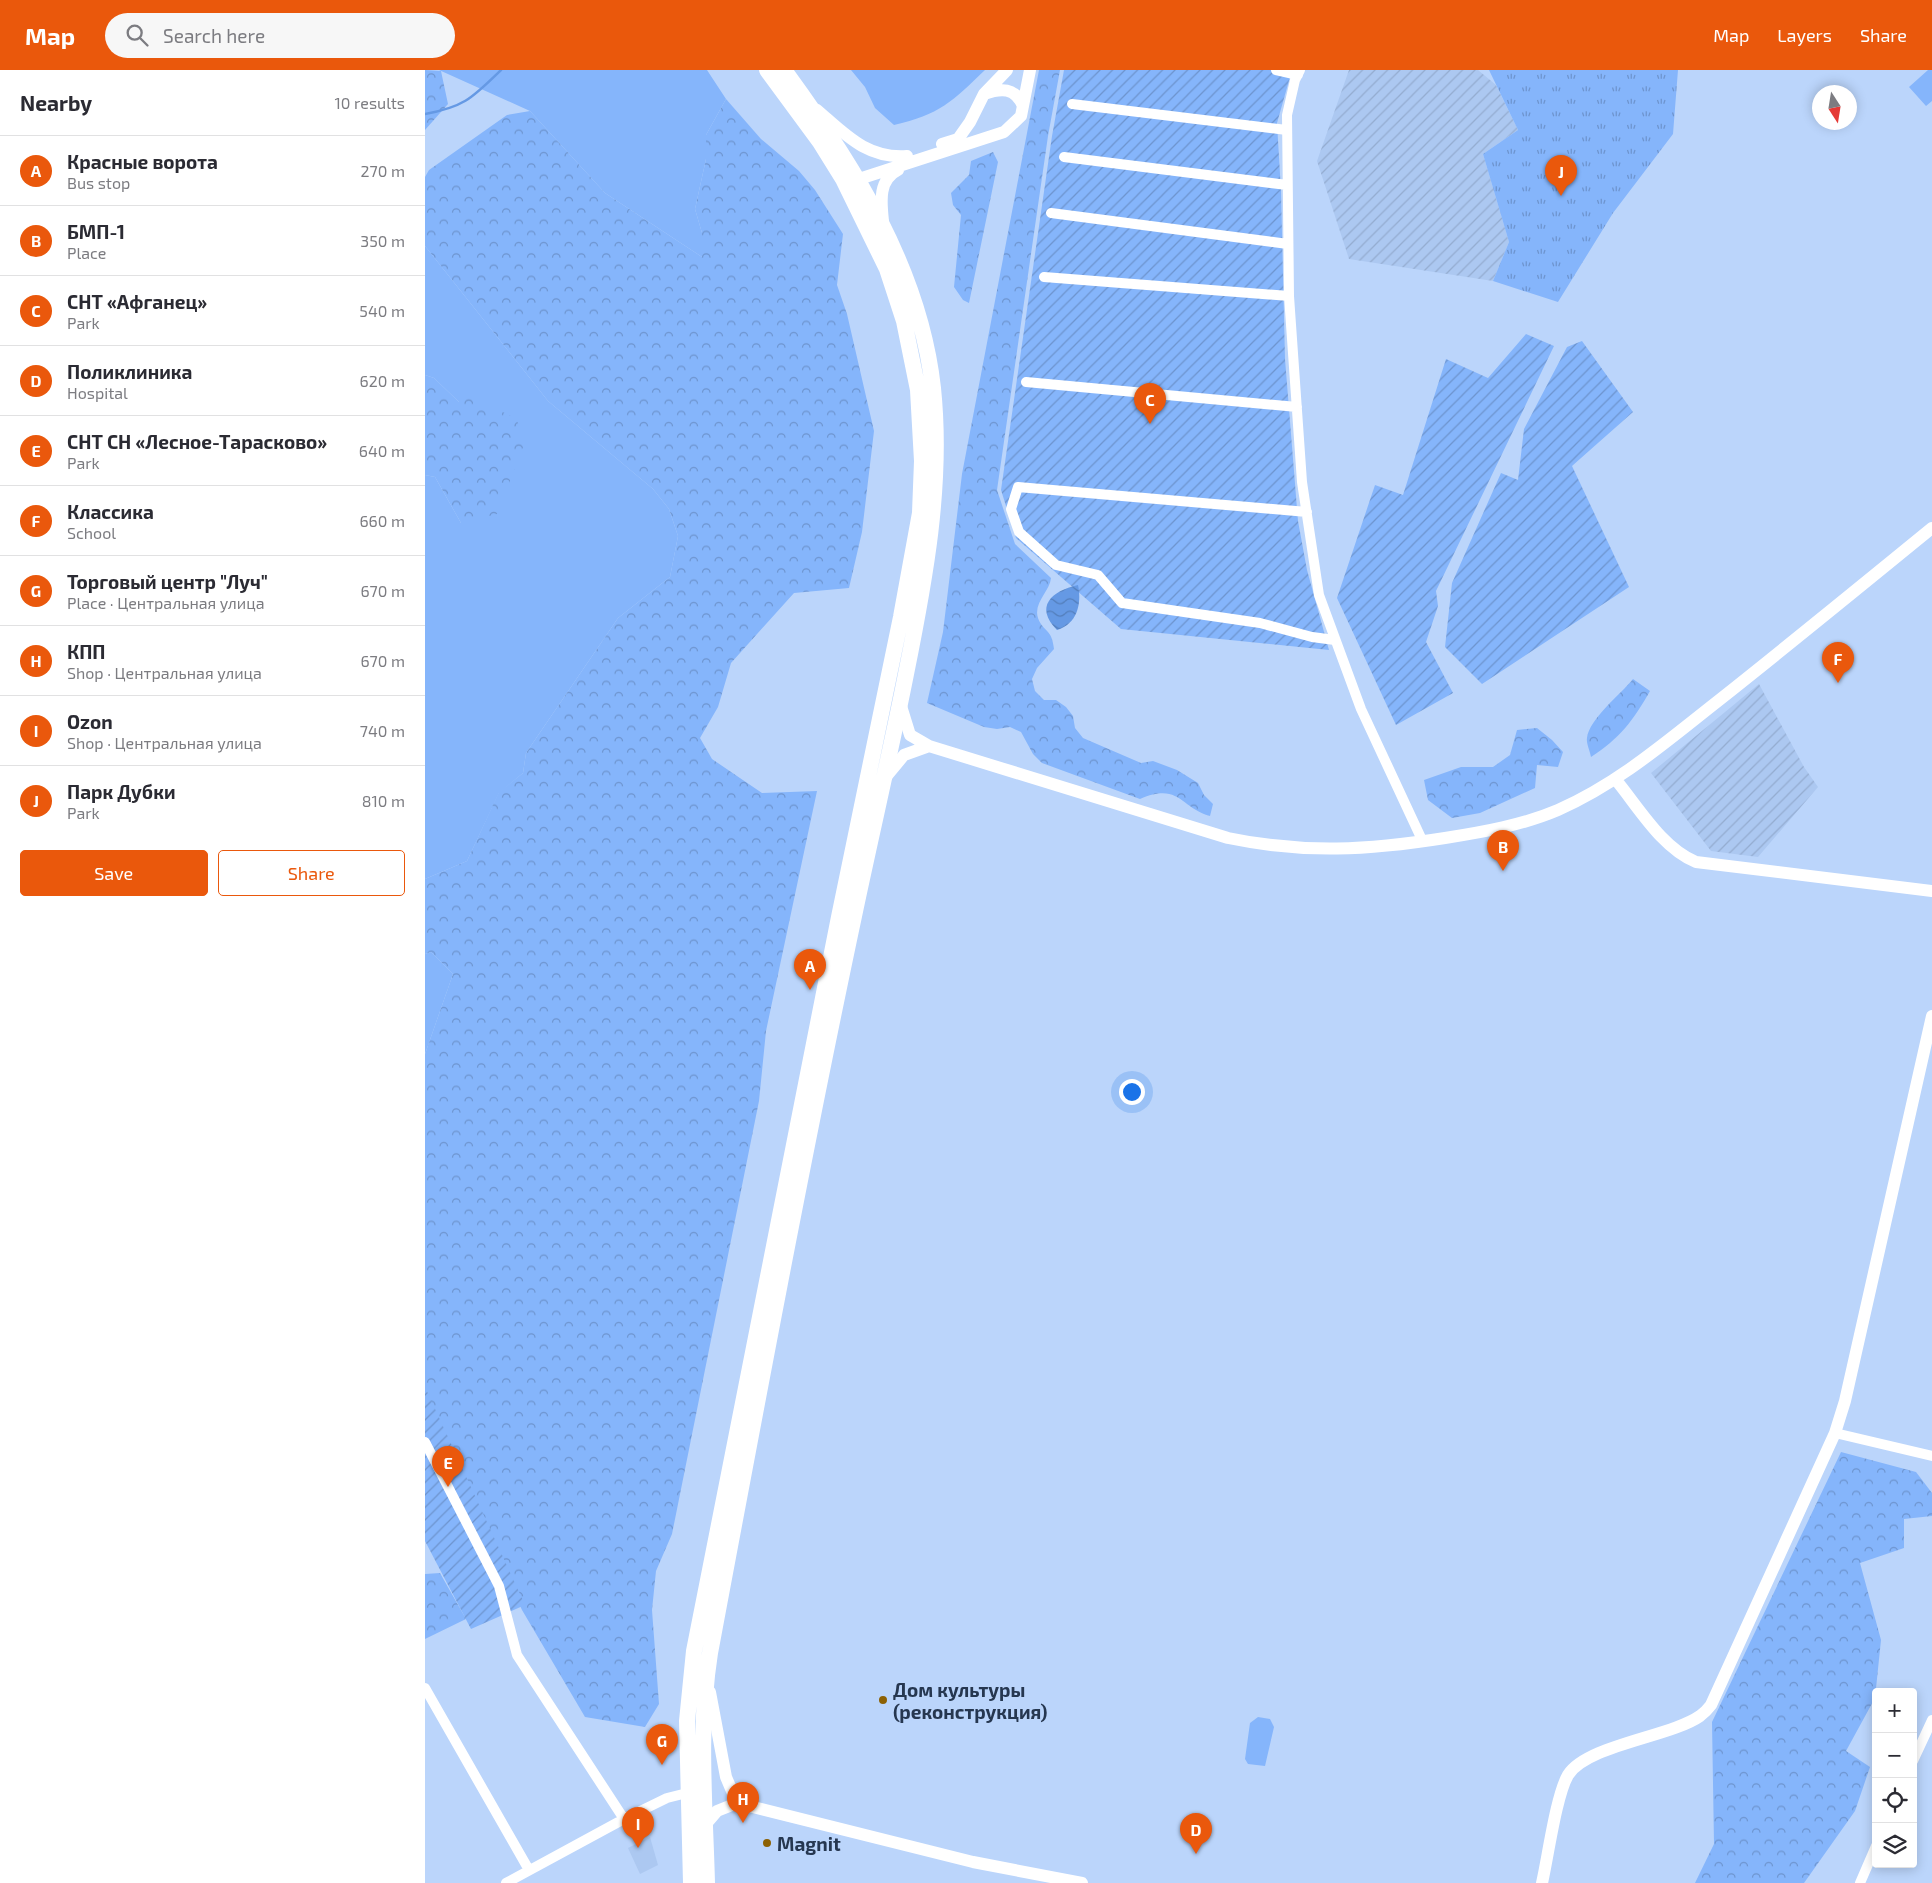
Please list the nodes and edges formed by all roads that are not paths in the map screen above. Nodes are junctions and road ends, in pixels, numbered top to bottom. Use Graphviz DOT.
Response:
graph roads {
  1 [pos="767,70"];
  2 [pos="784,70"];
  3 [pos="1007,70"];
  4 [pos="1031,70"];
  5 [pos="1277,70"];
  6 [pos="1299,73"];
  7 [pos="984,94"];
  8 [pos="806,100"];
  9 [pos="1072,104"];
  10 [pos="1023,106"];
  11 [pos="1287,130"];
  12 [pos="1064,157"];
  13 [pos="908,160"];
  14 [pos="852,177"];
  15 [pos="1287,185"];
  16 [pos="1051,213"];
  17 [pos="884,228"];
  18 [pos="1288,244"];
  19 [pos="1044,277"];
  20 [pos="1289,296"];
  21 [pos="1026,382"];
  22 [pos="1297,407"];
  23 [pos="1307,512"];
  24 [pos="1932,528"];
  25 [pos="1335,640"];
  26 [pos="900,702"];
  27 [pos="929,746"];
  28 [pos="884,780"];
  29 [pos="1616,780"];
  30 [pos="1423,842"];
  31 [pos="1932,891"];
  32 [pos="1932,1016"];
  33 [pos="1835,1433"];
  34 [pos="425,1442"];
  35 [pos="1932,1456"];
  36 [pos="708,1669"];
  37 [pos="425,1688"];
  38 [pos="1932,1720"];
  39 [pos="1917,1752"];
  40 [pos="687,1793"];
  41 [pos="737,1803"];
  42 [pos="624,1819"];
  43 [pos="705,1825"];
  44 [pos="1872,1855"];
  45 [pos="529,1870"];
  46 [pos="505,1883"];
  47 [pos="691,1883"];
  48 [pos="707,1883"];
  49 [pos="1082,1883"];
  50 [pos="1542,1883"];
  51 [pos="1860,1883"];
  1 -- 14 [label="highway"];
  2 -- 8 [label="highway"];
  3 -- 7 [label="street"];
  4 -- 10 [label="street"];
  5 -- 6 [label="street"];
  6 -- 11 [label="street"];
  7 -- 10 [label="street"];
  7 -- 13 [label="street"];
  8 -- 13 [label="street"];
  8 -- 14 [label="highway"];
  9 -- 11 [label="street"];
  10 -- 13 [label="street"];
  11 -- 15 [label="street"];
  12 -- 15 [label="street"];
  13 -- 14 [label="street"];
  13 -- 17 [label="street"];
  14 -- 17 [label="highway"];
  14 -- 40 [label="highway"];
  15 -- 18 [label="street"];
  16 -- 18 [label="street"];
  17 -- 26 [label="highway"];
  18 -- 20 [label="street"];
  19 -- 20 [label="street"];
  20 -- 22 [label="street"];
  21 -- 22 [label="street"];
  22 -- 23 [label="street"];
  23 -- 25 [label="street"];
  23 -- 25 [label="street"];
  24 -- 29 [label="street"];
  25 -- 30 [label="street"];
  26 -- 27 [label="street"];
  26 -- 28 [label="highway"];
  27 -- 28 [label="street"];
  27 -- 30 [label="street"];
  28 -- 36 [label="highway"];
  29 -- 30 [label="street"];
  29 -- 31 [label="street"];
  32 -- 33 [label="street"];
  33 -- 35 [label="street"];
  33 -- 50 [label="street"];
  34 -- 42 [label="street"];
  36 -- 41 [label="street"];
  36 -- 43 [label="highway"];
  37 -- 45 [label="street"];
  38 -- 39 [label="street"];
  40 -- 42 [label="street"];
  40 -- 47 [label="highway"];
  41 -- 43 [label="street"];
  41 -- 49 [label="street"];
  42 -- 45 [label="street"];
  43 -- 48 [label="highway"];
  44 -- 51 [label="street"];
  45 -- 46 [label="street"];
}
